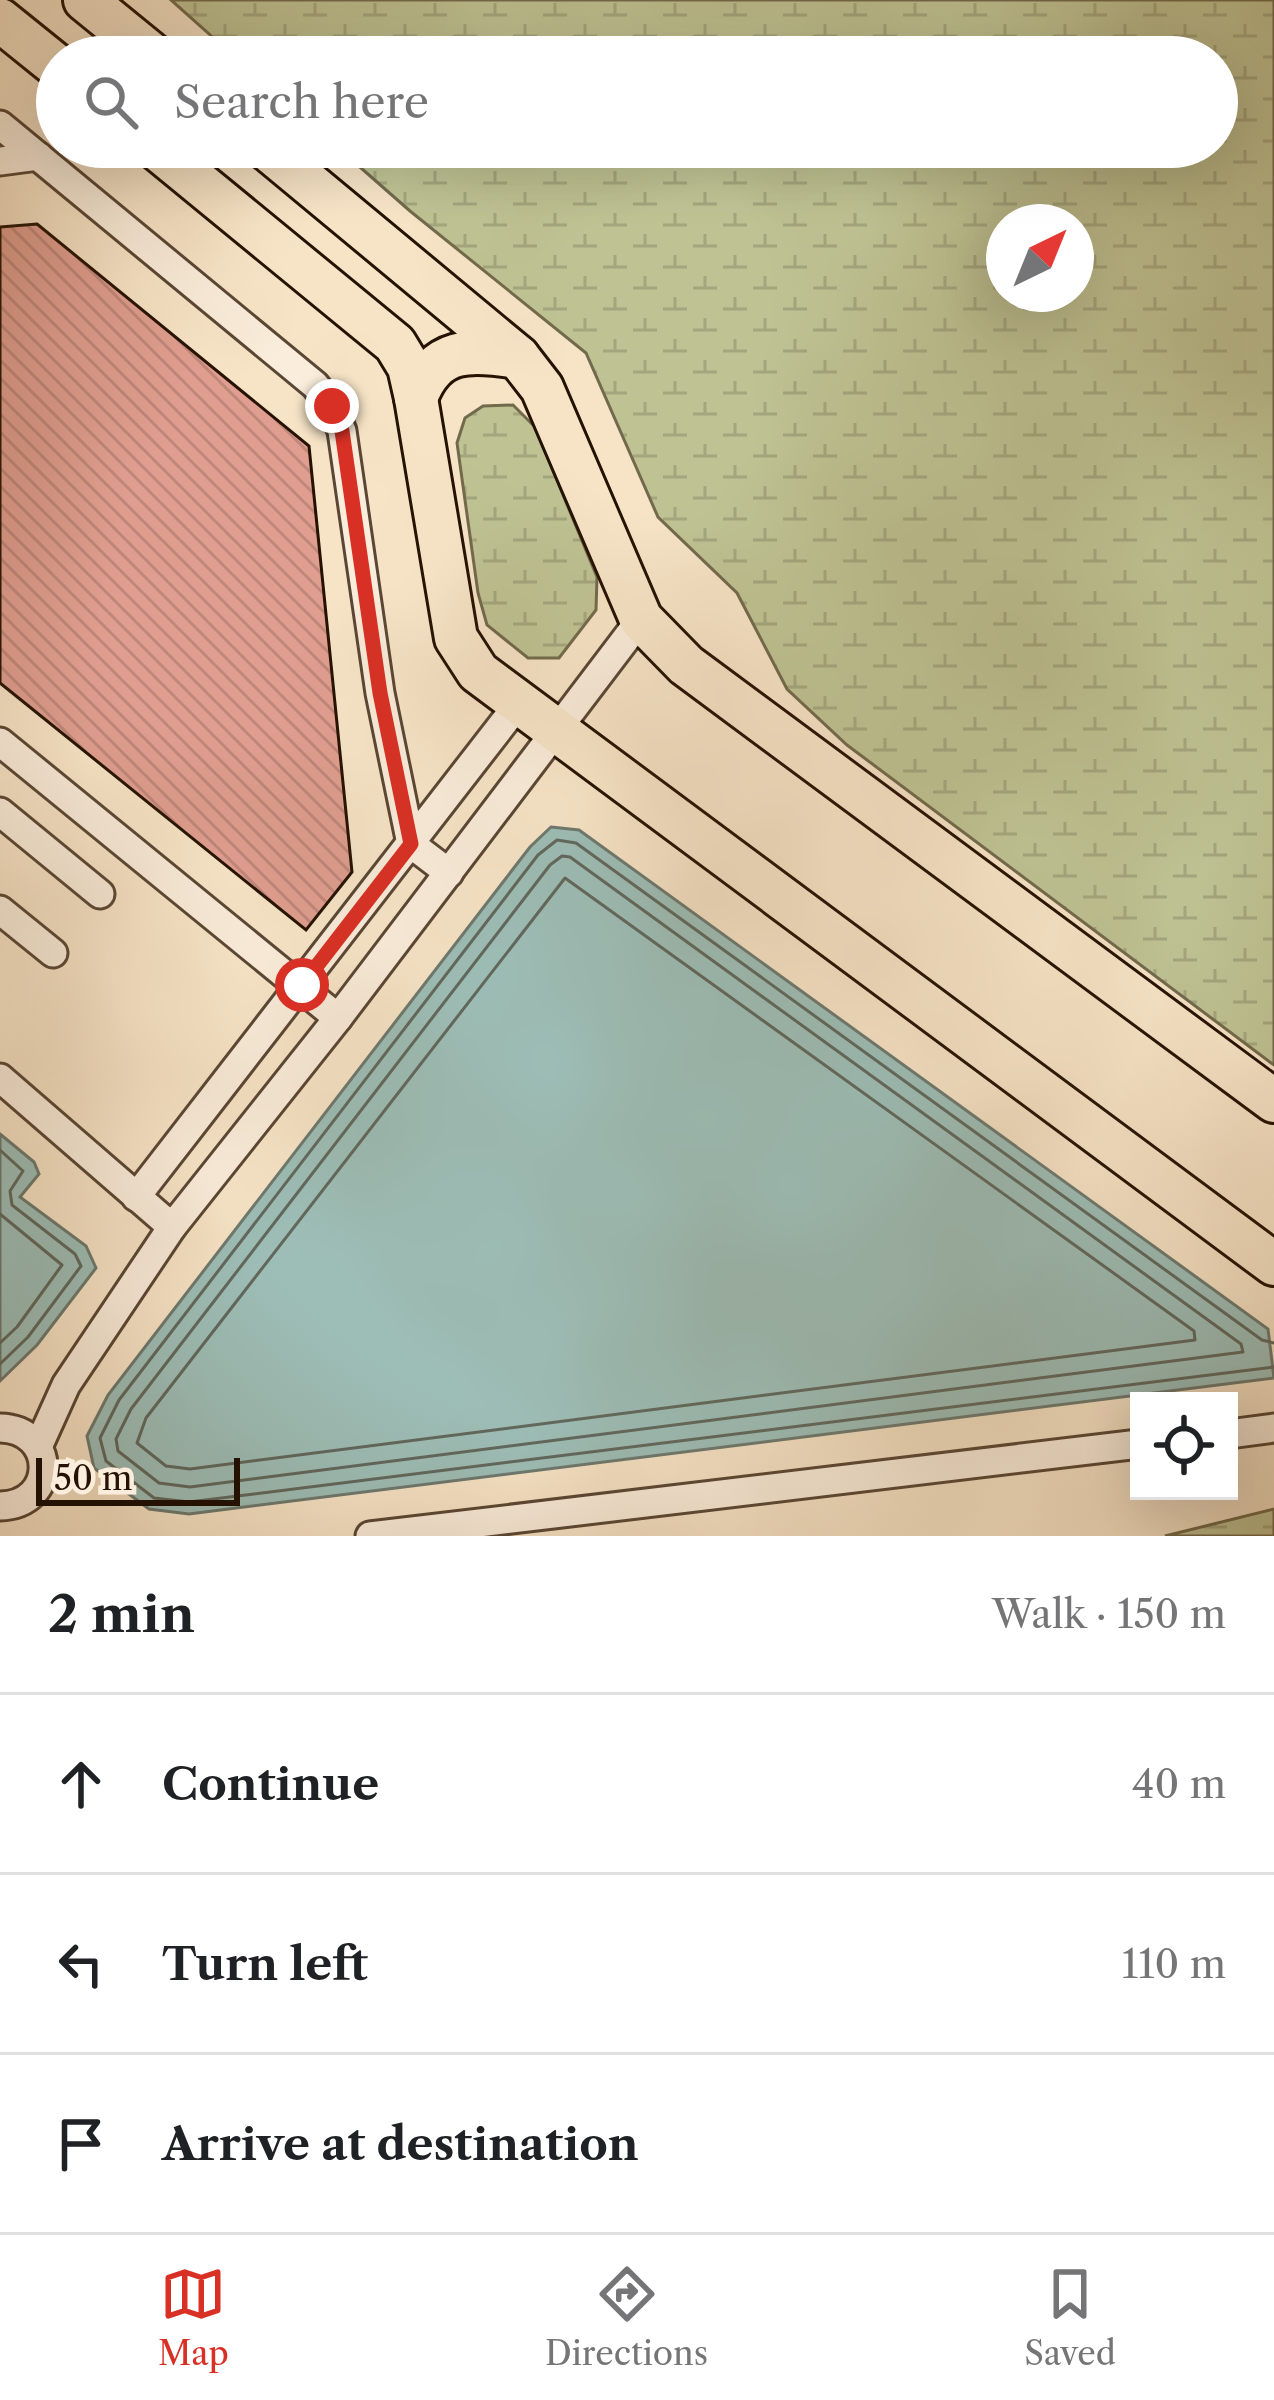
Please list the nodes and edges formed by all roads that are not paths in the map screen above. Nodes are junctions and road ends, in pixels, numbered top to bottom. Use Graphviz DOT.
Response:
graph roads {
  1 [pos="85,0"];
  2 [pos="0,20"];
  3 [pos="129,36"];
  4 [pos="36,49"];
  5 [pos="0,125"];
  6 [pos="36,154"];
  7 [pos="36,156"];
  8 [pos="0,161"];
  9 [pos="52,168"];
  10 [pos="181,168"];
  11 [pos="290,168"];
  12 [pos="518,357"];
  13 [pos="416,398"];
  14 [pos="641,619"];
  15 [pos="519,703"];
  16 [pos="556,731"];
  17 [pos="0,742"];
  18 [pos="0,812"];
  19 [pos="411,844"];
  20 [pos="449,873"];
  21 [pos="100,893"];
  22 [pos="0,910"];
  23 [pos="53,953"];
  24 [pos="302,985"];
  25 [pos="338,1018"];
  26 [pos="0,1078"];
  27 [pos="1274,1101"];
  28 [pos="136,1197"];
  29 [pos="172,1227"];
  30 [pos="1274,1264"];
  31 [pos="66,1385"];
  32 [pos="3,1427"];
  33 [pos="1274,1428"];
  34 [pos="1238,1433"];
  35 [pos="1130,1445"];
  36 [pos="38,1447"];
  37 [pos="0,1506"];
  38 [pos="370,1536"];
  1 -- 3 [label="highway"];
  2 -- 4 [label="highway"];
  5 -- 6 [label="street"];
  7 -- 8 [label="street"];
  9 -- 19 [label="street"];
  10 -- 13 [label="highway"];
  11 -- 12 [label="highway"];
  12 -- 13 [label="highway"];
  12 -- 14 [label="highway"];
  13 -- 15 [label="highway"];
  14 -- 16 [label="street"];
  14 -- 27 [label="highway"];
  15 -- 16 [label="highway"];
  15 -- 19 [label="street"];
  16 -- 20 [label="street"];
  16 -- 30 [label="highway"];
  17 -- 24 [label="street"];
  18 -- 21 [label="street"];
  19 -- 20 [label="street"];
  19 -- 24 [label="street"];
  20 -- 25 [label="street"];
  22 -- 23 [label="street"];
  24 -- 25 [label="street"];
  24 -- 28 [label="street"];
  25 -- 29 [label="street"];
  26 -- 28 [label="street"];
  28 -- 29 [label="street"];
  29 -- 31 [label="street"];
  31 -- 32 [label="street"];
  31 -- 36 [label="street"];
  32 -- 36 [label="street"];
  33 -- 34 [label="street"];
  35 -- 38 [label="street"];
  36 -- 37 [label="street"];
}
